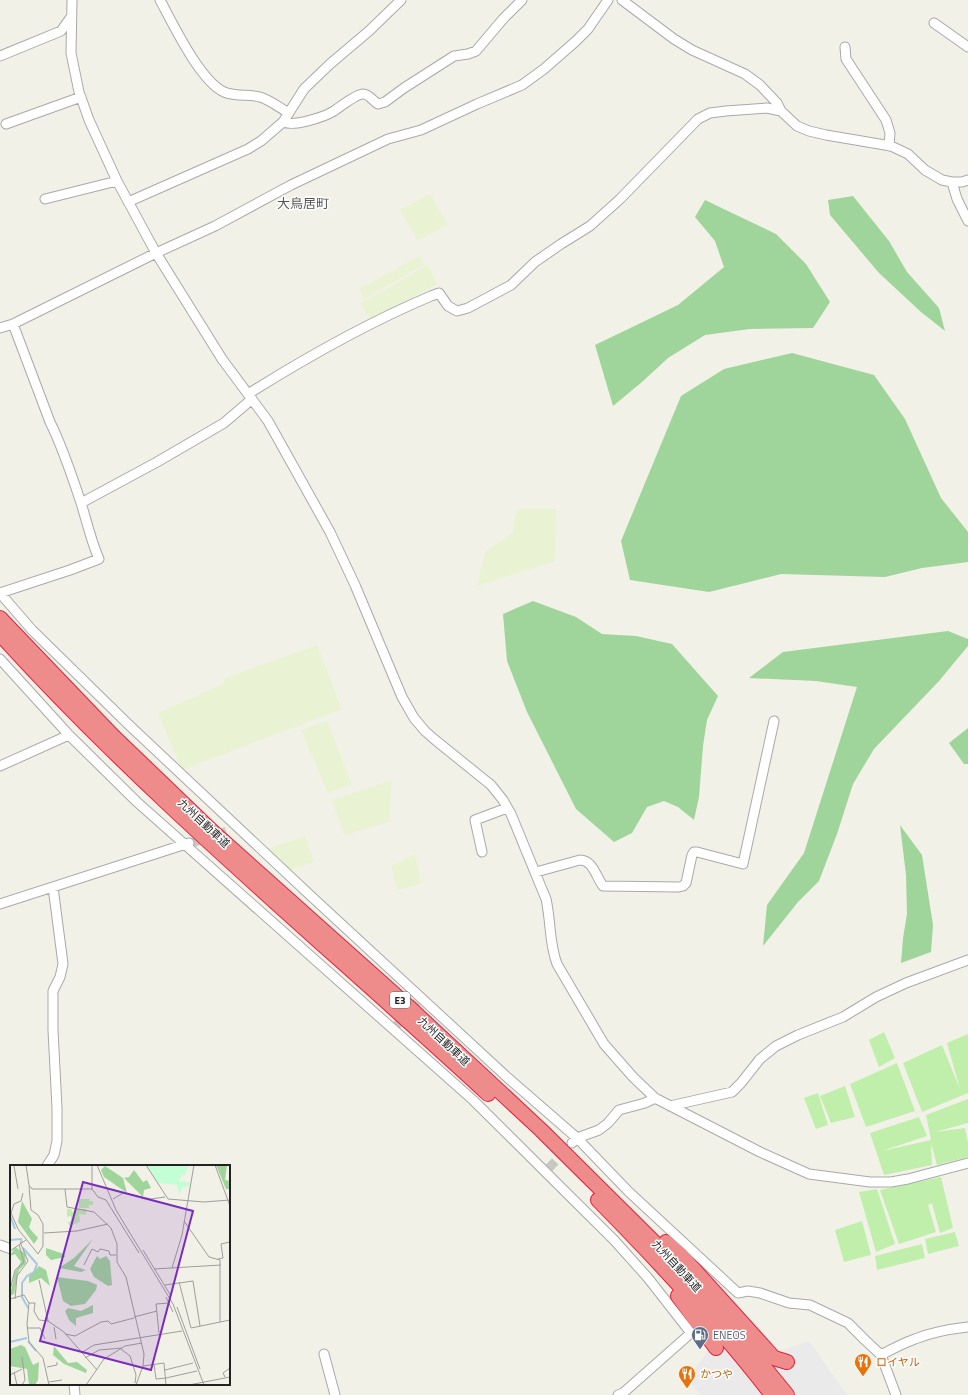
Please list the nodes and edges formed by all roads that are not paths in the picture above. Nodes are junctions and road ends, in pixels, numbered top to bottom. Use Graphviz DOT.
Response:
graph roads {
  1 [pos="72,0"];
  2 [pos="160,0"];
  3 [pos="401,0"];
  4 [pos="522,0"];
  5 [pos="608,0"];
  6 [pos="622,0"];
  7 [pos="71,17"];
  8 [pos="934,23"];
  9 [pos="845,47"];
  10 [pos="968,47"];
  11 [pos="0,56"];
  12 [pos="81,97"];
  13 [pos="781,112"];
  14 [pos="289,113"];
  15 [pos="284,122"];
  16 [pos="6,124"];
  17 [pos="889,146"];
  18 [pos="968,180"];
  19 [pos="117,181"];
  20 [pos="952,182"];
  21 [pos="45,199"];
  22 [pos="128,202"];
  23 [pos="968,221"];
  24 [pos="156,253"];
  25 [pos="12,324"];
  26 [pos="0,328"];
  27 [pos="250,397"];
  28 [pos="80,503"];
  29 [pos="0,618"];
  30 [pos="0,634"];
  31 [pos="0,659"];
  32 [pos="774,721"];
  33 [pos="69,735"];
  34 [pos="0,766"];
  35 [pos="508,808"];
  36 [pos="189,844"];
  37 [pos="482,852"];
  38 [pos="536,872"];
  39 [pos="54,887"];
  40 [pos="0,904"];
  41 [pos="968,960"];
  42 [pos="655,1098"];
  43 [pos="670,1106"];
  44 [pos="541,1130"];
  45 [pos="575,1141"];
  46 [pos="968,1163"];
  47 [pos="48,1165"];
  48 [pos="586,1188"];
  49 [pos="0,1245"];
  50 [pos="10,1249"];
  51 [pos="968,1327"];
  52 [pos="716,1348"];
  53 [pos="324,1354"];
  54 [pos="881,1354"];
  55 [pos="787,1362"];
  56 [pos="74,1385"];
  57 [pos="75,1395"];
  58 [pos="335,1395"];
  59 [pos="618,1395"];
  60 [pos="772,1395"];
  61 [pos="787,1395"];
  62 [pos="896,1395"];
  1 -- 7 [label="street"];
  2 -- 14 [label="street"];
  3 -- 14 [label="street"];
  4 -- 15 [label="street"];
  5 -- 24 [label="street"];
  6 -- 13 [label="street"];
  7 -- 11 [label="street"];
  7 -- 12 [label="street"];
  8 -- 10 [label="street"];
  9 -- 17 [label="street"];
  12 -- 16 [label="street"];
  12 -- 19 [label="street"];
  13 -- 17 [label="street"];
  13 -- 27 [label="street"];
  14 -- 15 [label="street"];
  15 -- 22 [label="street"];
  17 -- 20 [label="street"];
  18 -- 20 [label="street"];
  19 -- 21 [label="street"];
  19 -- 22 [label="street"];
  20 -- 23 [label="street"];
  22 -- 24 [label="street"];
  24 -- 25 [label="street"];
  24 -- 27 [label="street"];
  25 -- 26 [label="street"];
  25 -- 28 [label="street"];
  27 -- 28 [label="street"];
  27 -- 35 [label="street"];
  28 -- 45 [label="street"];
  29 -- 44 [label="highway, 九州自動車道 / E3"];
  30 -- 48 [label="highway, 九州自動車道 / E3"];
  31 -- 33 [label="street"];
  32 -- 38 [label="street"];
  33 -- 34 [label="street"];
  33 -- 36 [label="street"];
  35 -- 37 [label="street"];
  35 -- 38 [label="street"];
  36 -- 39 [label="street"];
  36 -- 59 [label="street"];
  38 -- 42 [label="street"];
  39 -- 40 [label="street"];
  39 -- 47 [label="street"];
  41 -- 43 [label="street"];
  42 -- 43 [label="street"];
  42 -- 45 [label="street"];
  43 -- 46 [label="street"];
  44 -- 55 [label="highway"];
  44 -- 61 [label="highway, 九州自動車道 / E3"];
  45 -- 54 [label="street"];
  48 -- 52 [label="highway"];
  48 -- 60 [label="highway, 九州自動車道 / E3"];
  49 -- 50 [label="street"];
  51 -- 54 [label="street"];
  53 -- 58 [label="street"];
  54 -- 62 [label="street"];
  56 -- 57 [label="street"];
}
